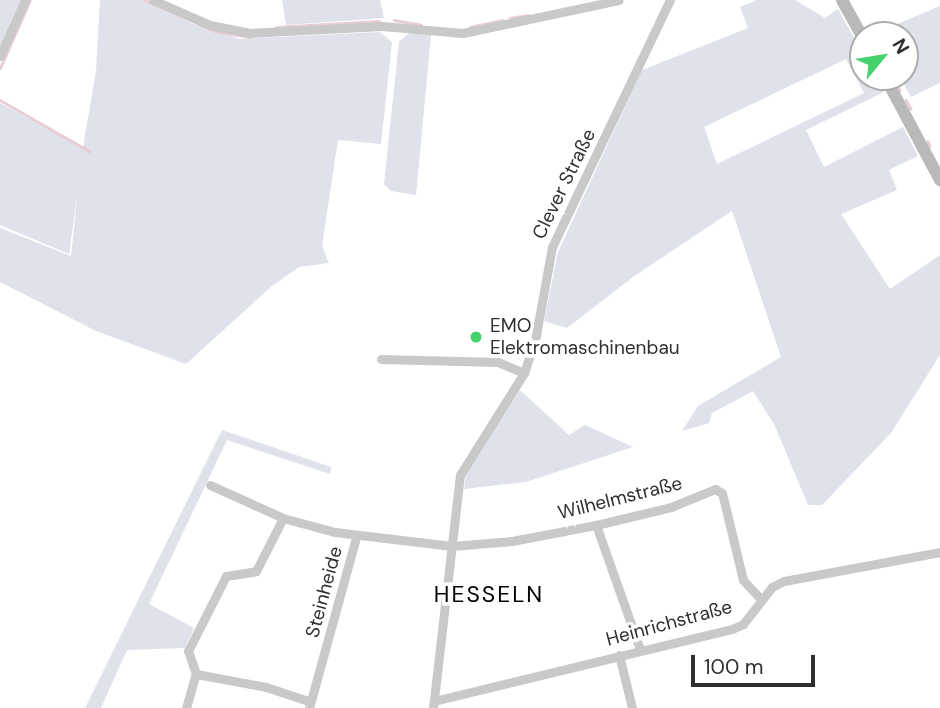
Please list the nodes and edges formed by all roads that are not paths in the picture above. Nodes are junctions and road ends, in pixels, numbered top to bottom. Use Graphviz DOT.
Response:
graph roads {
  1 [pos="25,0"];
  2 [pos="153,0"];
  3 [pos="565,0"];
  4 [pos="619,0"];
  5 [pos="670,0"];
  6 [pos="842,0"];
  7 [pos="595,2"];
  8 [pos="566,11"];
  9 [pos="854,21"];
  10 [pos="0,56"];
  11 [pos="892,91"];
  12 [pos="940,180"];
  13 [pos="381,359"];
  14 [pos="524,373"];
  15 [pos="210,485"];
  16 [pos="283,518"];
  17 [pos="596,525"];
  18 [pos="356,537"];
  19 [pos="452,546"];
  20 [pos="940,552"];
  21 [pos="760,598"];
  22 [pos="640,649"];
  23 [pos="619,655"];
  24 [pos="196,674"];
  25 [pos="310,705"];
  26 [pos="433,705"];
  27 [pos="186,708"];
  28 [pos="632,708"];
  1 -- 10 [label="street"];
  2 -- 8 [label="street"];
  3 -- 8 [label="street"];
  4 -- 7 [label="street"];
  5 -- 14 [label="street, Clever Straße"];
  6 -- 9 [label="main road"];
  7 -- 8 [label="street"];
  11 -- 12 [label="main road"];
  13 -- 14 [label="street"];
  14 -- 19 [label="street, Clever Straße"];
  15 -- 16 [label="street"];
  16 -- 18 [label="street"];
  16 -- 24 [label="street"];
  17 -- 19 [label="street, Wilhelmstraße"];
  17 -- 21 [label="street, Wilhelmstraße"];
  17 -- 22 [label="street"];
  18 -- 19 [label="street, Steinheide"];
  18 -- 25 [label="street, Steinheide"];
  19 -- 26 [label="street, Clever Straße"];
  20 -- 21 [label="street, Heinrichstraße"];
  21 -- 22 [label="street, Heinrichstraße"];
  22 -- 23 [label="street, Heinrichstraße"];
  23 -- 26 [label="street, Heinrichstraße"];
  23 -- 28 [label="street"];
  24 -- 25 [label="street"];
  24 -- 27 [label="street"];
}
